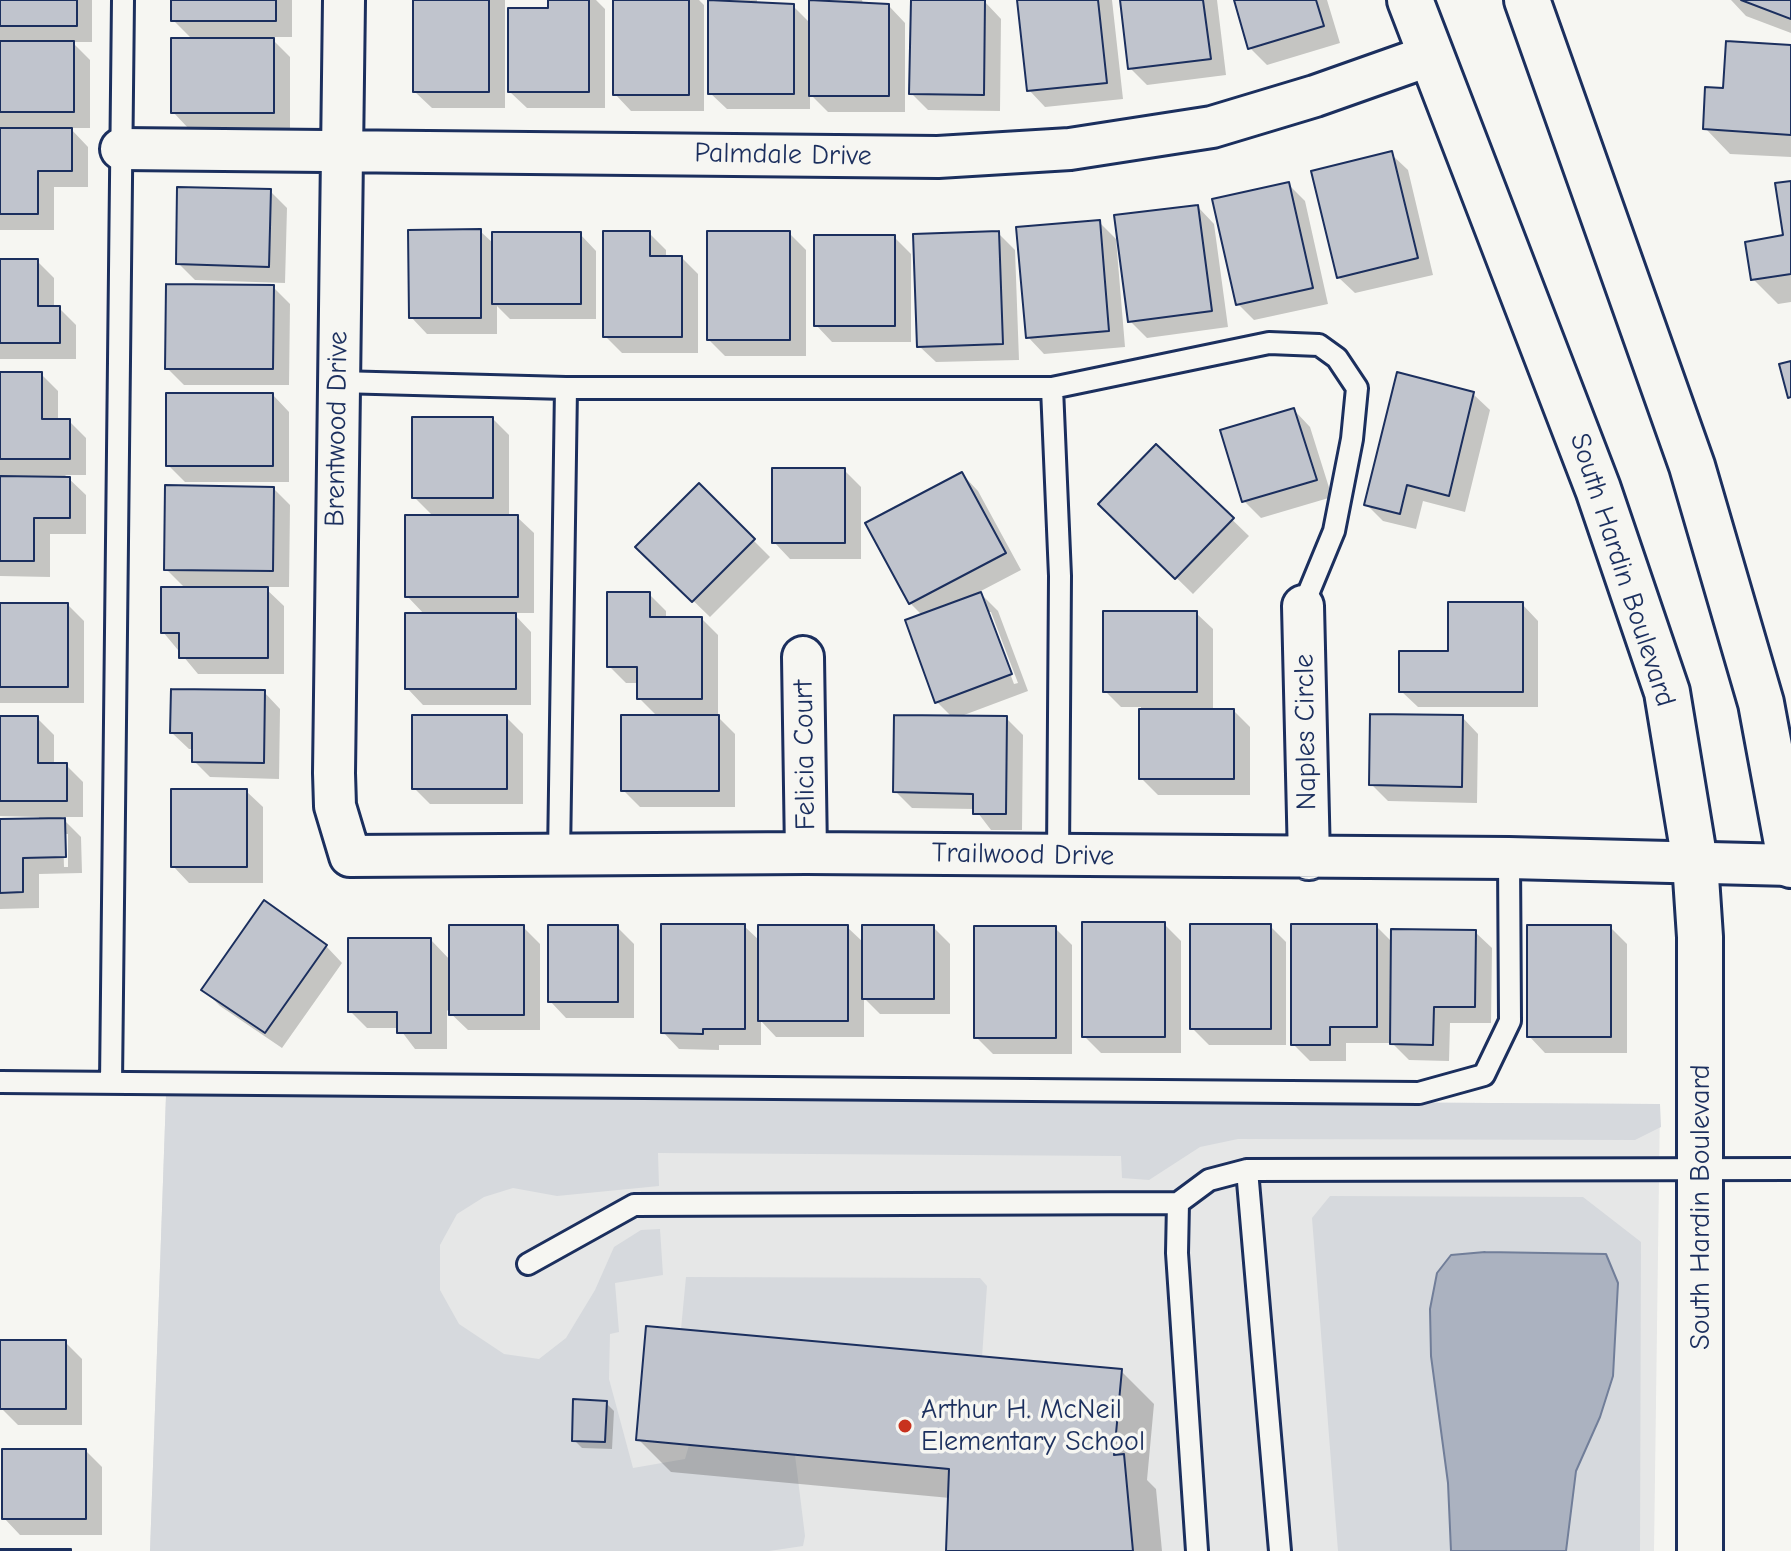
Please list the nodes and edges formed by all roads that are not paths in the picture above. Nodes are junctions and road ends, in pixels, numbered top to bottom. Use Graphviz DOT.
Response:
graph roads {
  1 [pos="123,0"];
  2 [pos="344,0"];
  3 [pos="1410,0"];
  4 [pos="1527,0"];
  5 [pos="1431,55"];
  6 [pos="121,149"];
  7 [pos="340,150"];
  8 [pos="338,382"];
  9 [pos="566,388"];
  10 [pos="1052,388"];
  11 [pos="1303,606"];
  12 [pos="803,657"];
  13 [pos="806,853"];
  14 [pos="350,856"];
  15 [pos="559,856"];
  16 [pos="1058,856"];
  17 [pos="1509,858"];
  18 [pos="1309,859"];
  19 [pos="1695,862"];
  20 [pos="1791,865"];
  21 [pos="0,1082"];
  22 [pos="111,1083"];
  23 [pos="1791,1169"];
  24 [pos="1247,1170"];
  25 [pos="1702,1170"];
  26 [pos="1178,1203"];
  27 [pos="528,1264"];
  28 [pos="1197,1551"];
  29 [pos="1280,1551"];
  30 [pos="1700,1551"];
  1 -- 6 [label="lane"];
  2 -- 7 [label="street, Brentwood Drive"];
  3 -- 5 [label="main road, South Hardin Boulevard"];
  4 -- 20 [label="main road"];
  5 -- 7 [label="street, Palmdale Drive"];
  5 -- 19 [label="main road, South Hardin Boulevard"];
  6 -- 7 [label="street, Palmdale Drive"];
  6 -- 22 [label="lane"];
  7 -- 8 [label="street, Brentwood Drive"];
  8 -- 9 [label="lane"];
  8 -- 14 [label="street, Brentwood Drive"];
  9 -- 10 [label="lane"];
  9 -- 15 [label="lane"];
  10 -- 11 [label="lane"];
  10 -- 16 [label="lane"];
  11 -- 18 [label="street, Naples Circle"];
  12 -- 13 [label="street, Felicia Court"];
  13 -- 15 [label="street, Trailwood Drive"];
  13 -- 16 [label="street, Trailwood Drive"];
  14 -- 15 [label="street, Trailwood Drive"];
  16 -- 18 [label="street, Trailwood Drive"];
  17 -- 18 [label="street, Trailwood Drive"];
  17 -- 19 [label="street, Trailwood Drive"];
  17 -- 22 [label="lane"];
  19 -- 20 [label="street, Trailwood Drive"];
  19 -- 25 [label="main road, South Hardin Boulevard"];
  21 -- 22 [label="lane"];
  23 -- 25 [label="lane"];
  24 -- 25 [label="lane"];
  24 -- 26 [label="lane"];
  24 -- 29 [label="lane"];
  25 -- 30 [label="main road, South Hardin Boulevard"];
  26 -- 27 [label="lane"];
  26 -- 28 [label="lane"];
}
